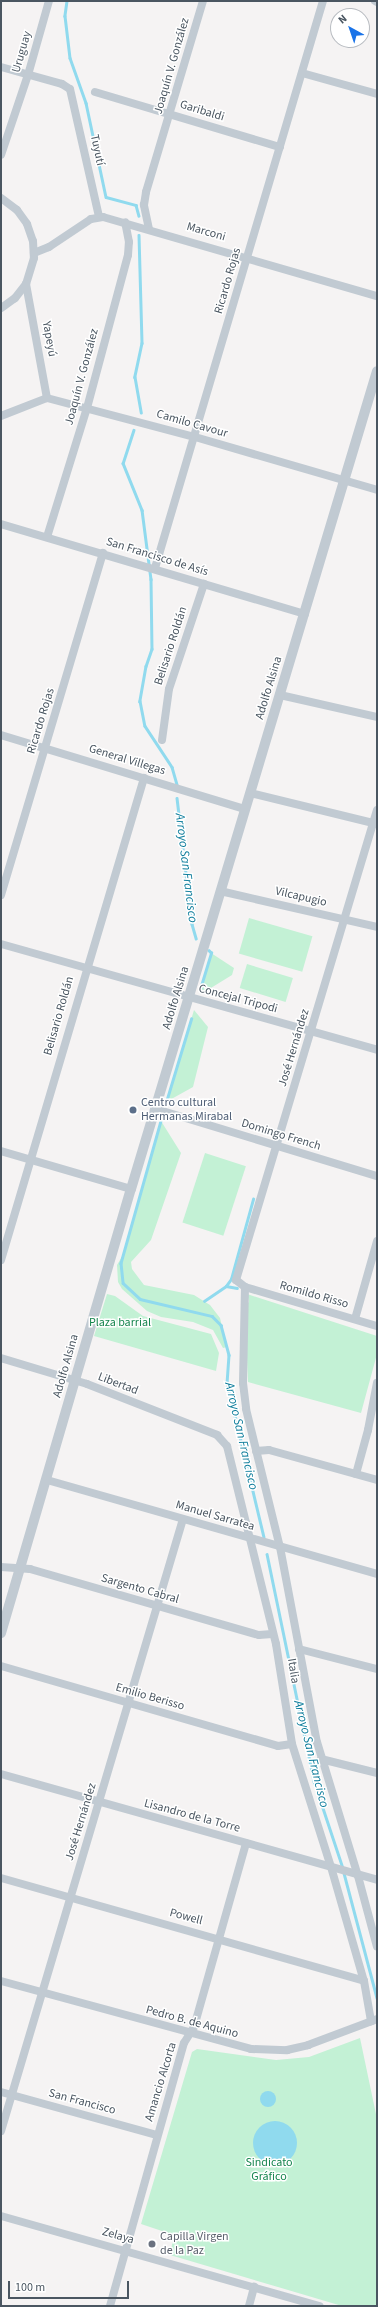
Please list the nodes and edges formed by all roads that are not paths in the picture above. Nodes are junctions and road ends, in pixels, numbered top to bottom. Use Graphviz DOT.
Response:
graph roads {
  1 [pos="49,1"];
  2 [pos="202,1"];
  3 [pos="323,1"];
  4 [pos="1,67"];
  5 [pos="302,73"];
  6 [pos="28,75"];
  7 [pos="95,92"];
  8 [pos="377,94"];
  9 [pos="171,114"];
  10 [pos="280,147"];
  11 [pos="1,155"];
  12 [pos="1,198"];
  13 [pos="98,217"];
  14 [pos="125,222"];
  15 [pos="149,229"];
  16 [pos="34,253"];
  17 [pos="248,257"];
  18 [pos="26,284"];
  19 [pos="377,296"];
  20 [pos="1,308"];
  21 [pos="377,371"];
  22 [pos="47,398"];
  23 [pos="87,408"];
  24 [pos="1,416"];
  25 [pos="194,436"];
  26 [pos="345,481"];
  27 [pos="377,490"];
  28 [pos="1,524"];
  29 [pos="47,537"];
  30 [pos="103,553"];
  31 [pos="151,567"];
  32 [pos="204,584"];
  33 [pos="305,614"];
  34 [pos="280,695"];
  35 [pos="377,717"];
  36 [pos="1,735"];
  37 [pos="162,740"];
  38 [pos="45,748"];
  39 [pos="144,778"];
  40 [pos="250,793"];
  41 [pos="245,809"];
  42 [pos="377,810"];
  43 [pos="375,823"];
  44 [pos="220,891"];
  45 [pos="1,895"];
  46 [pos="344,919"];
  47 [pos="377,927"];
  48 [pos="1,944"];
  49 [pos="85,969"];
  50 [pos="189,998"];
  51 [pos="312,1031"];
  52 [pos="377,1050"];
  53 [pos="156,1109"];
  54 [pos="276,1146"];
  55 [pos="1,1151"];
  56 [pos="30,1160"];
  57 [pos="377,1176"];
  58 [pos="131,1189"];
  59 [pos="377,1241"];
  60 [pos="1,1260"];
  61 [pos="245,1287"];
  62 [pos="355,1319"];
  63 [pos="377,1326"];
  64 [pos="1,1358"];
  65 [pos="76,1380"];
  66 [pos="377,1383"];
  67 [pos="224,1440"];
  68 [pos="256,1451"];
  69 [pos="356,1474"];
  70 [pos="46,1480"];
  71 [pos="377,1480"];
  72 [pos="183,1520"];
  73 [pos="249,1538"];
  74 [pos="277,1546"];
  75 [pos="1,1567"];
  76 [pos="20,1569"];
  77 [pos="377,1574"];
  78 [pos="158,1606"];
  79 [pos="1,1633"];
  80 [pos="272,1634"];
  81 [pos="299,1649"];
  82 [pos="1,1666"];
  83 [pos="377,1669"];
  84 [pos="128,1704"];
  85 [pos="292,1744"];
  86 [pos="322,1759"];
  87 [pos="377,1773"];
  88 [pos="1,1774"];
  89 [pos="99,1803"];
  90 [pos="246,1843"];
  91 [pos="335,1868"];
  92 [pos="355,1875"];
  93 [pos="1,1878"];
  94 [pos="377,1880"];
  95 [pos="70,1898"];
  96 [pos="219,1939"];
  97 [pos="377,1947"];
  98 [pos="1,1981"];
  99 [pos="364,1981"];
  100 [pos="42,1993"];
  101 [pos="374,2020"];
  102 [pos="190,2034"];
  103 [pos="1,2092"];
  104 [pos="12,2096"];
  105 [pos="1,2131"];
  106 [pos="157,2135"];
  107 [pos="1,2216"];
  108 [pos="125,2251"];
  109 [pos="254,2287"];
  110 [pos="110,2306"];
  111 [pos="249,2306"];
  112 [pos="320,2306"];
  1 -- 6 [label="street, Uruguay"];
  2 -- 9 [label="street, Joaquín V. González"];
  3 -- 5 [label="street, Ricardo Rojas"];
  4 -- 6 [label="street"];
  5 -- 8 [label="street"];
  5 -- 10 [label="street, Ricardo Rojas"];
  6 -- 11 [label="street, Uruguay"];
  6 -- 13 [label="street, Tuyutí"];
  7 -- 9 [label="street, Garibaldi"];
  9 -- 10 [label="street, Garibaldi"];
  9 -- 15 [label="street, Joaquín V. González"];
  10 -- 17 [label="street, Ricardo Rojas"];
  12 -- 16 [label="street"];
  13 -- 14 [label="street, Marconi"];
  13 -- 16 [label="street"];
  14 -- 15 [label="street, Marconi"];
  14 -- 23 [label="street, Joaquín V. González"];
  15 -- 17 [label="street, Marconi"];
  16 -- 18 [label="street"];
  17 -- 19 [label="street, Marconi"];
  17 -- 25 [label="street, Ricardo Rojas"];
  18 -- 20 [label="street"];
  18 -- 22 [label="street, Yapeyú"];
  21 -- 26 [label="street, Adolfo Alsina"];
  22 -- 23 [label="street, Camilo Cavour"];
  22 -- 24 [label="street"];
  23 -- 25 [label="street, Camilo Cavour"];
  23 -- 29 [label="street, Joaquín V. González"];
  25 -- 26 [label="street, Camilo Cavour"];
  25 -- 31 [label="street, Ricardo Rojas"];
  26 -- 27 [label="street, Camilo Cavour"];
  26 -- 33 [label="street, Adolfo Alsina"];
  28 -- 29 [label="street, San Francisco de Asís"];
  29 -- 30 [label="street, San Francisco de Asís"];
  30 -- 31 [label="street, San Francisco de Asís"];
  30 -- 38 [label="street, Ricardo Rojas"];
  31 -- 32 [label="street, San Francisco de Asís"];
  32 -- 33 [label="street, San Francisco de Asís"];
  32 -- 37 [label="street, Belisario Roldán"];
  33 -- 34 [label="street, Adolfo Alsina"];
  34 -- 35 [label="street"];
  34 -- 40 [label="street, Adolfo Alsina"];
  36 -- 38 [label="street, General Villegas"];
  38 -- 39 [label="street, General Villegas"];
  38 -- 45 [label="street, Ricardo Rojas"];
  39 -- 41 [label="street, General Villegas"];
  39 -- 49 [label="street, Belisario Roldán"];
  40 -- 41 [label="street, Adolfo Alsina"];
  40 -- 43 [label="street"];
  41 -- 44 [label="street, Adolfo Alsina"];
  42 -- 43 [label="street, José Hernández"];
  43 -- 46 [label="street, José Hernández"];
  44 -- 46 [label="street, Vilcapugio"];
  44 -- 50 [label="street, Adolfo Alsina"];
  46 -- 47 [label="street, Vilcapugio"];
  46 -- 51 [label="street, José Hernández"];
  48 -- 49 [label="street, Concejal Tripodi"];
  49 -- 50 [label="street, Concejal Tripodi"];
  49 -- 56 [label="street, Belisario Roldán"];
  50 -- 51 [label="street, Concejal Tripodi"];
  50 -- 53 [label="street, Adolfo Alsina"];
  51 -- 52 [label="street, Concejal Tripodi"];
  51 -- 54 [label="street, José Hernández"];
  53 -- 54 [label="street, Domingo French"];
  53 -- 58 [label="street, Adolfo Alsina"];
  54 -- 57 [label="street, Domingo French"];
  54 -- 61 [label="street, José Hernández"];
  55 -- 56 [label="street"];
  56 -- 58 [label="street"];
  56 -- 60 [label="street, Belisario Roldán"];
  58 -- 65 [label="street, Adolfo Alsina"];
  59 -- 62 [label="street"];
  61 -- 62 [label="street, Romildo Risso"];
  61 -- 68 [label="street, Italia"];
  62 -- 63 [label="street, Romildo Risso"];
  64 -- 65 [label="street, Libertad"];
  65 -- 67 [label="street, Libertad"];
  65 -- 70 [label="street, Adolfo Alsina"];
  66 -- 69 [label="street"];
  67 -- 73 [label="street, Italia"];
  68 -- 69 [label="street"];
  68 -- 74 [label="street, Italia"];
  69 -- 71 [label="street"];
  70 -- 72 [label="street, Manuel Sarratea"];
  70 -- 76 [label="street, Adolfo Alsina"];
  72 -- 73 [label="street, Manuel Sarratea"];
  72 -- 78 [label="street, José Hernández"];
  73 -- 74 [label="street, Manuel Sarratea"];
  73 -- 80 [label="street, Italia"];
  74 -- 77 [label="street, Manuel Sarratea"];
  74 -- 81 [label="street, Italia"];
  75 -- 76 [label="street, Sargento Cabral"];
  76 -- 78 [label="street, Sargento Cabral"];
  76 -- 79 [label="street, Adolfo Alsina"];
  78 -- 80 [label="street, Sargento Cabral"];
  78 -- 84 [label="street, José Hernández"];
  80 -- 85 [label="street, Italia"];
  81 -- 83 [label="street"];
  81 -- 86 [label="street, Italia"];
  82 -- 84 [label="street, Emilio Berisso"];
  84 -- 85 [label="street, Emilio Berisso"];
  84 -- 89 [label="street, José Hernández"];
  85 -- 91 [label="street, Italia"];
  86 -- 87 [label="street"];
  86 -- 92 [label="street, Italia"];
  88 -- 89 [label="street, Lisandro de la Torre"];
  89 -- 90 [label="street, Lisandro de la Torre"];
  89 -- 95 [label="street, José Hernández"];
  90 -- 91 [label="street, Lisandro de la Torre"];
  90 -- 96 [label="street, Amancio Alcorta"];
  91 -- 92 [label="street, Lisandro de la Torre"];
  91 -- 99 [label="street, Italia"];
  92 -- 94 [label="street, Lisandro de la Torre"];
  92 -- 97 [label="street, Italia"];
  93 -- 95 [label="street, Powell"];
  95 -- 96 [label="street, Powell"];
  95 -- 100 [label="street, José Hernández"];
  96 -- 99 [label="street, Powell"];
  96 -- 102 [label="street, Amancio Alcorta"];
  98 -- 100 [label="street, Pedro B. de Aquino"];
  99 -- 101 [label="street, Italia"];
  100 -- 102 [label="street, Pedro B. de Aquino"];
  100 -- 104 [label="street, José Hernández"];
  101 -- 102 [label="street, Pedro B. de Aquino"];
  102 -- 106 [label="street, Amancio Alcorta"];
  103 -- 104 [label="street, San Francisco"];
  104 -- 105 [label="street, José Hernández"];
  104 -- 106 [label="street, San Francisco"];
  106 -- 108 [label="street, Amancio Alcorta"];
  107 -- 108 [label="street, Zelaya"];
  108 -- 109 [label="street, Zelaya"];
  108 -- 110 [label="street, Amancio Alcorta"];
  109 -- 111 [label="street"];
  109 -- 112 [label="street, Zelaya"];
}
